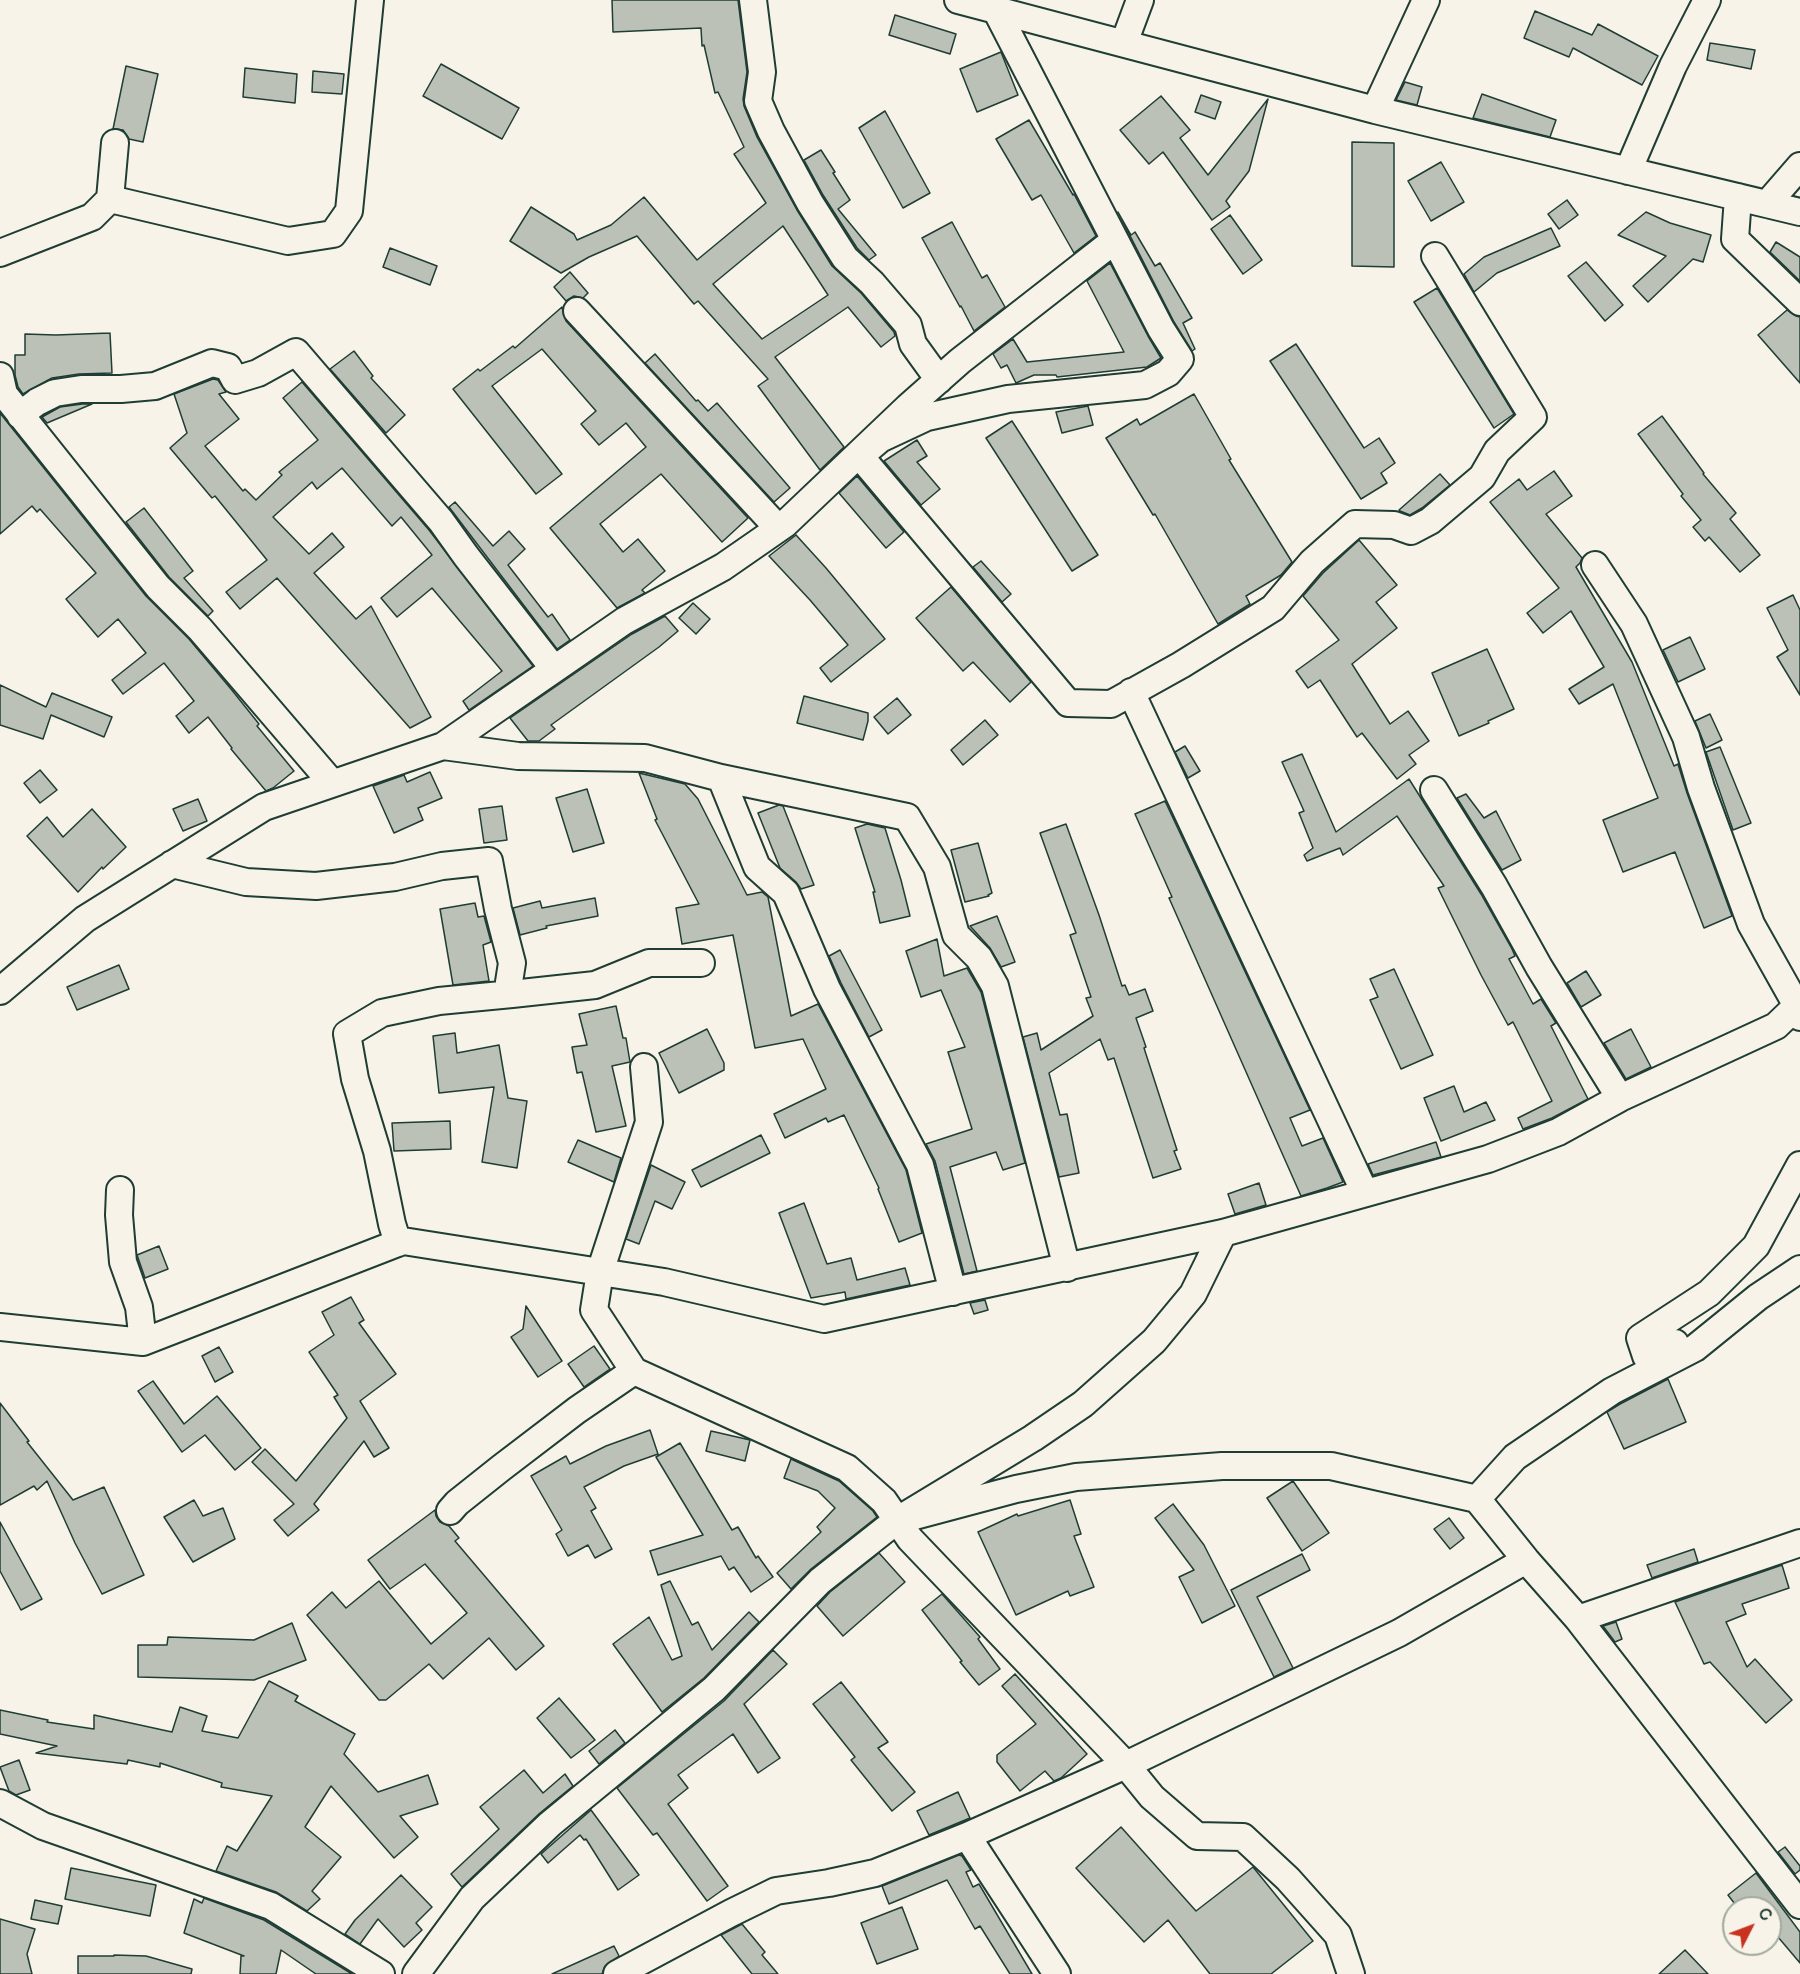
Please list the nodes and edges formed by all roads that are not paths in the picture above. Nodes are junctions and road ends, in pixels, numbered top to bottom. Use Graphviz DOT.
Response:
graph roads {
  1 [pos="370,0"];
  2 [pos="753,0"];
  3 [pos="958,0"];
  4 [pos="1140,0"];
  5 [pos="1426,0"];
  6 [pos="1707,0"];
  7 [pos="996,10"];
  8 [pos="1124,43"];
  9 [pos="1375,110"];
  10 [pos="115,143"];
  11 [pos="1800,166"];
  12 [pos="1628,171"];
  13 [pos="1738,197"];
  14 [pos="110,199"];
  15 [pos="1767,204"];
  16 [pos="1800,212"];
  17 [pos="1115,240"];
  18 [pos="0,253"];
  19 [pos="1435,256"];
  20 [pos="1800,302"];
  21 [pos="577,311"];
  22 [pos="0,376"];
  23 [pos="939,380"];
  24 [pos="20,415"];
  25 [pos="778,528"];
  26 [pos="1595,565"];
  27 [pos="554,669"];
  28 [pos="1131,693"];
  29 [pos="443,746"];
  30 [pos="721,778"];
  31 [pos="332,783"];
  32 [pos="1434,790"];
  33 [pos="172,864"];
  34 [pos="701,963"];
  35 [pos="0,991"];
  36 [pos="512,994"];
  37 [pos="1799,1009"];
  38 [pos="644,1067"];
  39 [pos="1620,1098"];
  40 [pos="1800,1165"];
  41 [pos="120,1190"];
  42 [pos="1365,1193"];
  43 [pos="1223,1233"];
  44 [pos="398,1243"];
  45 [pos="1067,1268"];
  46 [pos="1800,1269"];
  47 [pos="600,1272"];
  48 [pos="953,1292"];
  49 [pos="1733,1317"];
  50 [pos="0,1328"];
  51 [pos="143,1342"];
  52 [pos="634,1371"];
  53 [pos="1477,1499"];
  54 [pos="450,1511"];
  55 [pos="896,1521"];
  56 [pos="1800,1543"];
  57 [pos="1526,1560"];
  58 [pos="1578,1619"];
  59 [pos="1126,1765"];
  60 [pos="0,1803"];
  61 [pos="966,1836"];
  62 [pos="1800,1905"];
  63 [pos="381,1974"];
  64 [pos="416,1974"];
  65 [pos="617,1974"];
  66 [pos="1057,1974"];
  67 [pos="1351,1974"];
  1 -- 14 [label="street"];
  2 -- 23 [label="street"];
  3 -- 7 [label="street"];
  4 -- 8 [label="street"];
  5 -- 9 [label="street"];
  6 -- 12 [label="street"];
  7 -- 8 [label="street"];
  7 -- 17 [label="street"];
  8 -- 9 [label="street"];
  9 -- 12 [label="street"];
  10 -- 14 [label="street"];
  11 -- 15 [label="street"];
  12 -- 13 [label="street"];
  13 -- 15 [label="street"];
  13 -- 20 [label="street"];
  14 -- 18 [label="street"];
  15 -- 16 [label="street"];
  17 -- 23 [label="street"];
  17 -- 28 [label="street"];
  19 -- 28 [label="street"];
  21 -- 25 [label="street"];
  22 -- 24 [label="street"];
  23 -- 25 [label="street"];
  24 -- 27 [label="street"];
  24 -- 31 [label="street"];
  25 -- 27 [label="street"];
  26 -- 37 [label="street"];
  27 -- 29 [label="street"];
  28 -- 42 [label="street"];
  29 -- 30 [label="street"];
  29 -- 31 [label="street"];
  30 -- 45 [label="street"];
  30 -- 48 [label="street"];
  31 -- 33 [label="street"];
  32 -- 39 [label="street"];
  33 -- 35 [label="street"];
  33 -- 36 [label="street"];
  34 -- 36 [label="street"];
  36 -- 44 [label="street"];
  37 -- 39 [label="street"];
  38 -- 47 [label="street"];
  39 -- 42 [label="street"];
  40 -- 49 [label="street"];
  41 -- 51 [label="street"];
  42 -- 43 [label="street"];
  43 -- 45 [label="street"];
  43 -- 55 [label="street"];
  44 -- 47 [label="street"];
  44 -- 51 [label="street"];
  45 -- 48 [label="street"];
  46 -- 49 [label="street"];
  47 -- 48 [label="street"];
  47 -- 52 [label="street"];
  49 -- 53 [label="street"];
  50 -- 51 [label="street"];
  52 -- 54 [label="street"];
  52 -- 55 [label="street"];
  53 -- 55 [label="street"];
  53 -- 57 [label="street"];
  55 -- 59 [label="street"];
  55 -- 64 [label="street"];
  56 -- 58 [label="street"];
  57 -- 58 [label="street"];
  57 -- 59 [label="street"];
  58 -- 62 [label="street"];
  59 -- 61 [label="street"];
  59 -- 67 [label="street"];
  60 -- 63 [label="street"];
  61 -- 65 [label="street"];
  61 -- 66 [label="street"];
}
